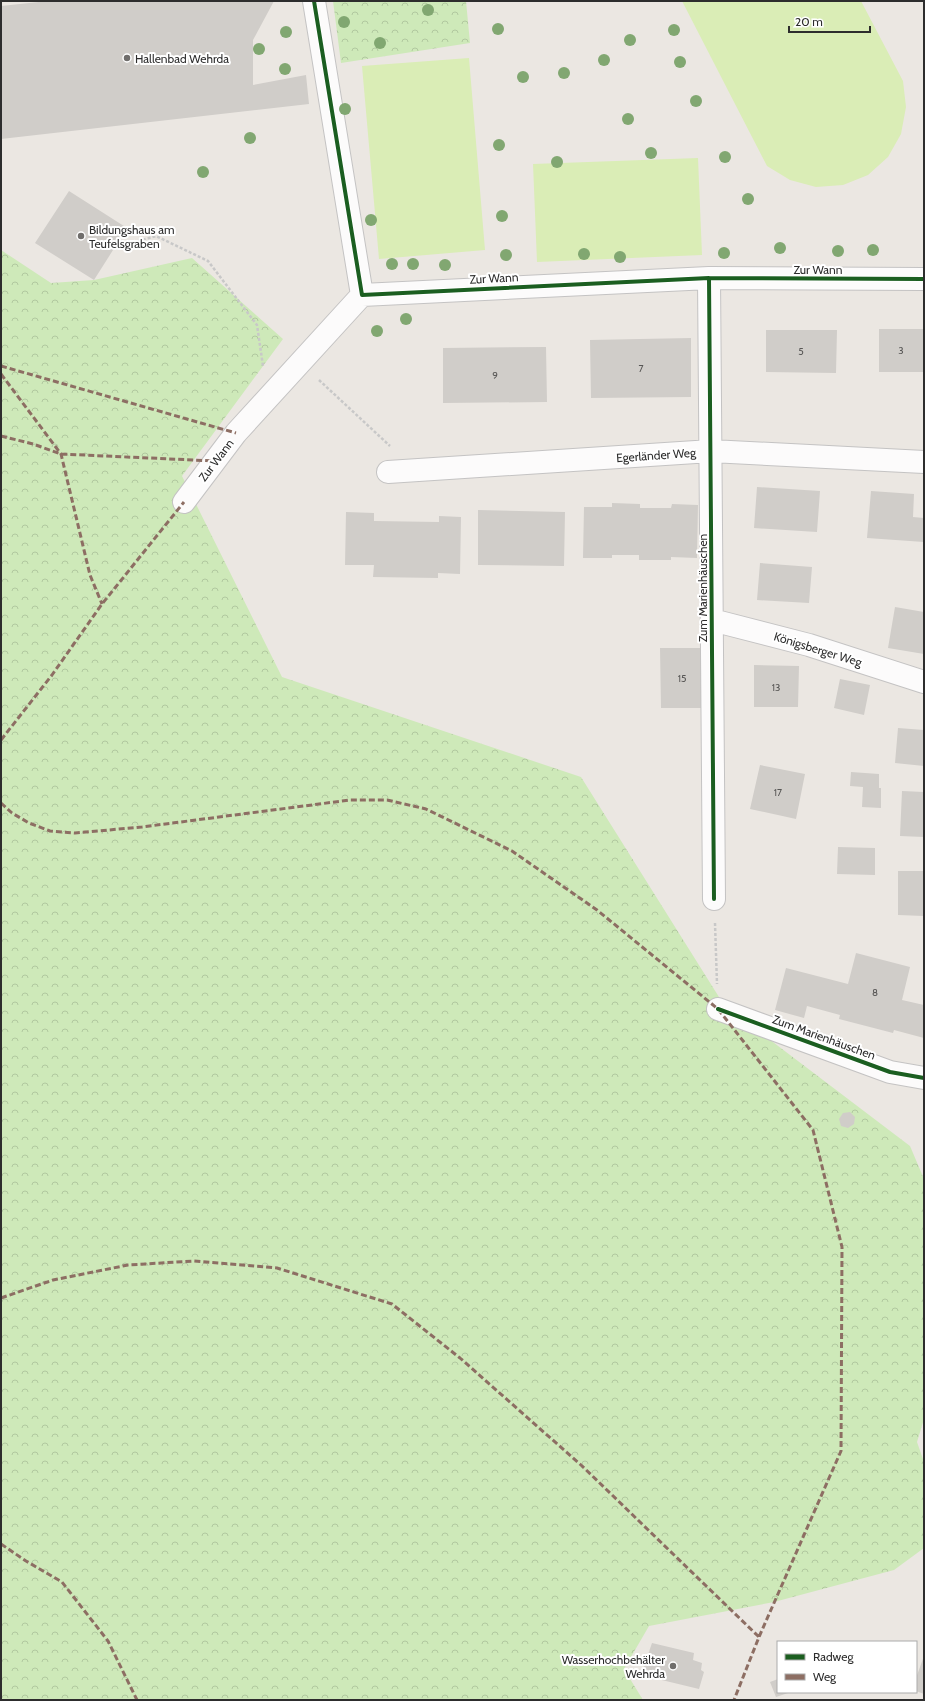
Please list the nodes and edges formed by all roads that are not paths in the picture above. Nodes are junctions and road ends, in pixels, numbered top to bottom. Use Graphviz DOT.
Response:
graph roads {
  1 [pos="314,1"];
  2 [pos="709,278"];
  3 [pos="924,279"];
  4 [pos="362,295"];
  5 [pos="711,451"];
  6 [pos="924,462"];
  7 [pos="388,472"];
  8 [pos="184,502"];
  9 [pos="712,620"];
  10 [pos="924,682"];
  11 [pos="714,899"];
  12 [pos="718,1009"];
  13 [pos="924,1078"];
  1 -- 4 [label="street"];
  2 -- 3 [label="street, Zur Wann"];
  2 -- 4 [label="street, Zur Wann"];
  2 -- 5 [label="street, Zum Marienhäuschen"];
  4 -- 8 [label="street, Zur Wann"];
  5 -- 6 [label="street, Egerländer Weg"];
  5 -- 7 [label="street, Egerländer Weg"];
  5 -- 9 [label="street, Zum Marienhäuschen"];
  9 -- 10 [label="street, Königsberger Weg"];
  9 -- 11 [label="street, Zum Marienhäuschen"];
  12 -- 13 [label="street, Zum Marienhäuschen"];
}
